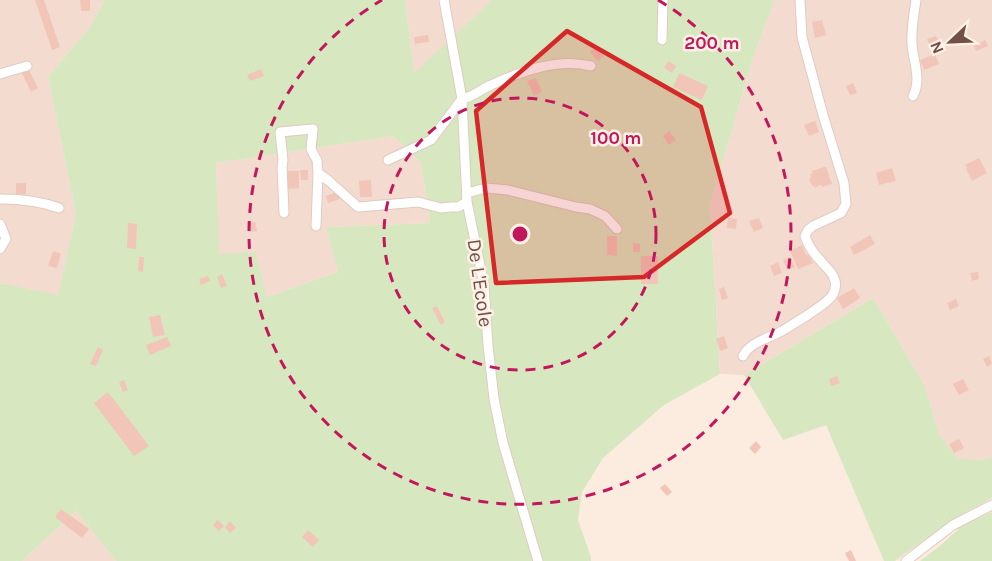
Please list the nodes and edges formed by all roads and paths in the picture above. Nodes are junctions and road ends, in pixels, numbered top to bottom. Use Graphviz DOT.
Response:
graph roads {
  1 [pos="444,0"];
  2 [pos="663,0"];
  3 [pos="800,0"];
  4 [pos="916,0"];
  5 [pos="662,40"];
  6 [pos="27,66"];
  7 [pos="591,66"];
  8 [pos="0,74"];
  9 [pos="913,96"];
  10 [pos="462,99"];
  11 [pos="388,160"];
  12 [pos="318,172"];
  13 [pos="467,197"];
  14 [pos="0,199"];
  15 [pos="59,208"];
  16 [pos="284,213"];
  17 [pos="0,224"];
  18 [pos="316,226"];
  19 [pos="617,230"];
  20 [pos="0,249"];
  21 [pos="743,356"];
  22 [pos="992,505"];
  23 [pos="538,561"];
  24 [pos="906,561"];
  1 -- 10 [label="street, De L'Ecole"];
  2 -- 5 [label="street"];
  3 -- 21 [label="street"];
  4 -- 9 [label="street"];
  6 -- 8 [label="street"];
  7 -- 10 [label="street"];
  10 -- 11 [label="street"];
  10 -- 13 [label="street, De L'Ecole"];
  12 -- 13 [label="street"];
  12 -- 16 [label="street"];
  12 -- 18 [label="street"];
  13 -- 19 [label="street"];
  13 -- 23 [label="street, De L'Ecole"];
  14 -- 15 [label="street"];
  17 -- 20 [label="street"];
  22 -- 24 [label="street"];
}
